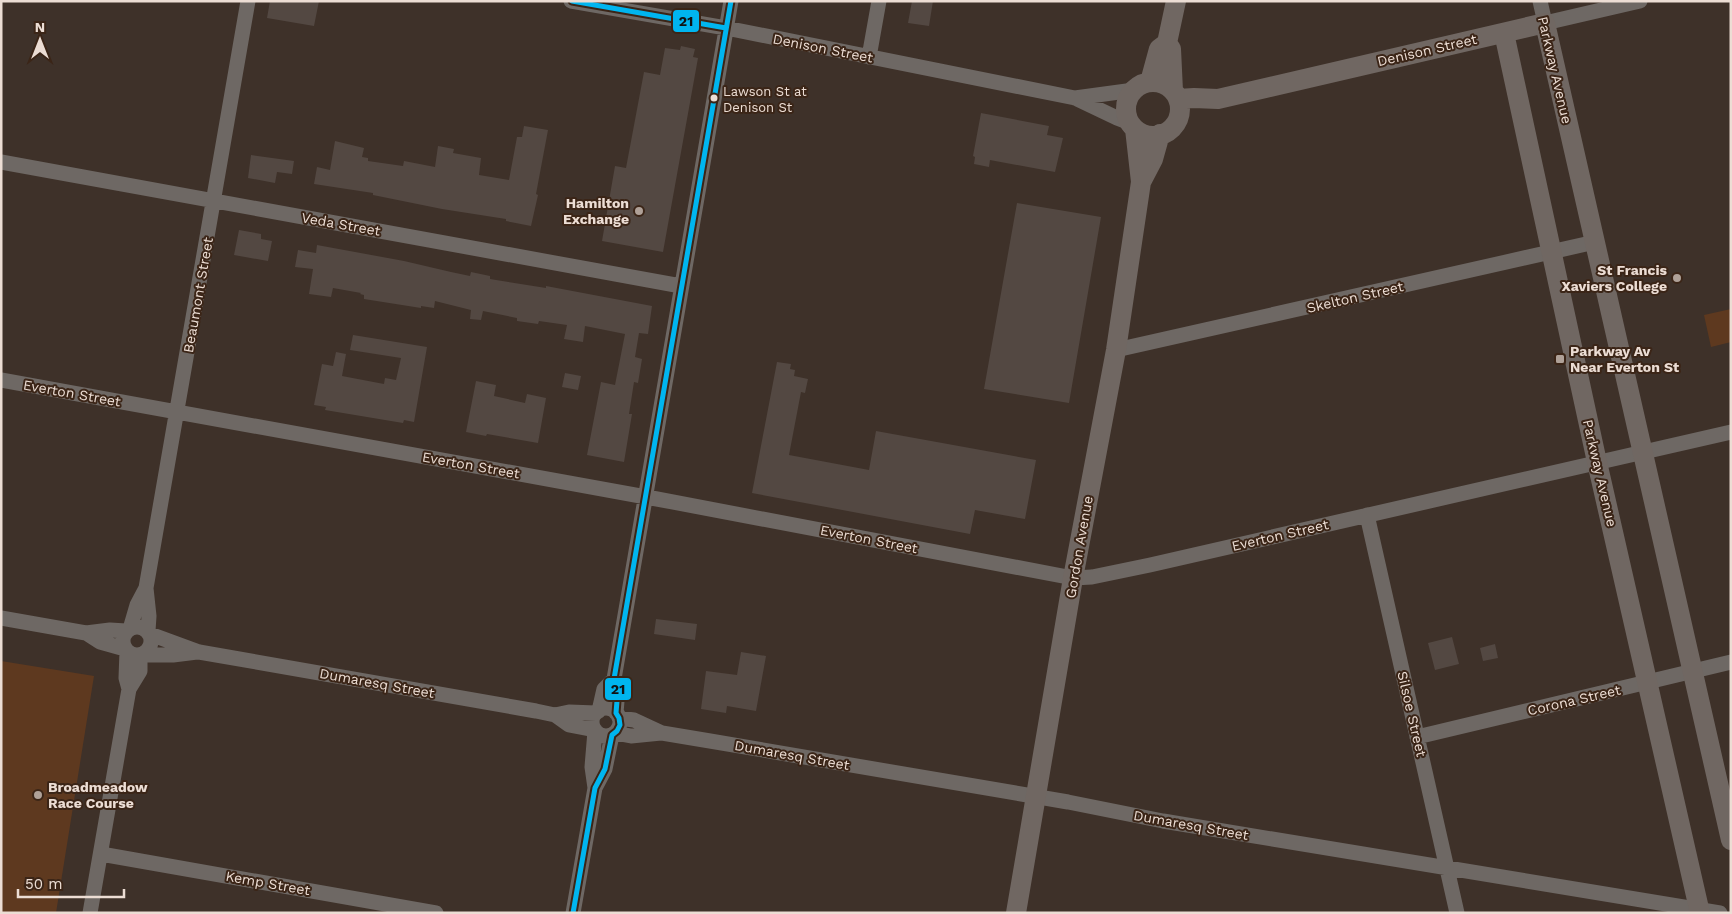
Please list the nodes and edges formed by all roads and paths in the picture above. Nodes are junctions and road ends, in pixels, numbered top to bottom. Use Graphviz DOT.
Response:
graph roads {
  1 [pos="248,1"];
  2 [pos="571,1"];
  3 [pos="731,1"];
  4 [pos="879,1"];
  5 [pos="1176,1"];
  6 [pos="1540,1"];
  7 [pos="1640,1"];
  8 [pos="605,4"];
  9 [pos="1545,23"];
  10 [pos="726,28"];
  11 [pos="1504,32"];
  12 [pos="1167,43"];
  13 [pos="869,57"];
  14 [pos="1142,86"];
  15 [pos="1175,95"];
  16 [pos="1075,98"];
  17 [pos="1214,100"];
  18 [pos="1177,120"];
  19 [pos="1133,126"];
  20 [pos="1160,134"];
  21 [pos="1,162"];
  22 [pos="1141,182"];
  23 [pos="214,200"];
  24 [pos="1595,242"];
  25 [pos="1551,253"];
  26 [pos="681,286"];
  27 [pos="1116,350"];
  28 [pos="1,380"];
  29 [pos="178,411"];
  30 [pos="1731,432"];
  31 [pos="1644,452"];
  32 [pos="1597,462"];
  33 [pos="645,497"];
  34 [pos="1368,515"];
  35 [pos="1073,578"];
  36 [pos="146,588"];
  37 [pos="1,618"];
  38 [pos="128,630"];
  39 [pos="86,633"];
  40 [pos="149,633"];
  41 [pos="199,652"];
  42 [pos="134,653"];
  43 [pos="1731,662"];
  44 [pos="1692,672"];
  45 [pos="614,679"];
  46 [pos="1647,682"];
  47 [pos="598,712"];
  48 [pos="555,715"];
  49 [pos="618,715"];
  50 [pos="595,730"];
  51 [pos="662,733"];
  52 [pos="614,734"];
  53 [pos="1417,737"];
  54 [pos="594,788"];
  55 [pos="1035,797"];
  56 [pos="1731,840"];
  57 [pos="101,854"];
  58 [pos="1446,868"];
  59 [pos="1700,911"];
  60 [pos="90,913"];
  61 [pos="436,913"];
  62 [pos="573,913"];
  63 [pos="1016,913"];
  64 [pos="1457,913"];
  65 [pos="1720,913"];
  1 -- 23 [label="street, Beaumont Street"];
  2 -- 8 [label="street, Denison Street"];
  3 -- 10 [label="street"];
  4 -- 13 [label="street"];
  5 -- 12 [label="main road"];
  6 -- 9 [label="street, Parkway Avenue"];
  7 -- 9 [label="street, Denison Street"];
  8 -- 10 [label="street, Denison Street"];
  9 -- 11 [label="main road, Denison Street"];
  9 -- 24 [label="main road, Parkway Avenue"];
  10 -- 13 [label="street, Denison Street"];
  10 -- 26 [label="street"];
  11 -- 17 [label="main road, Denison Street"];
  11 -- 25 [label="main road, Parkway Avenue"];
  12 -- 14 [label="main road"];
  12 -- 15 [label="main road"];
  13 -- 16 [label="street, Denison Street"];
  14 -- 15 [label="main road"];
  14 -- 16 [label="street, Denison Street"];
  14 -- 19 [label="main road"];
  15 -- 17 [label="main road, Denison Street"];
  15 -- 18 [label="main road"];
  16 -- 19 [label="street, Denison Street"];
  17 -- 18 [label="main road, Denison Street"];
  18 -- 20 [label="main road"];
  19 -- 20 [label="main road"];
  19 -- 22 [label="main road, Gordon Avenue"];
  20 -- 22 [label="main road, Gordon Avenue"];
  21 -- 23 [label="street, Veda Street"];
  22 -- 27 [label="main road, Gordon Avenue"];
  23 -- 26 [label="street, Veda Street"];
  23 -- 29 [label="street, Beaumont Street"];
  24 -- 25 [label="street, Skelton Street"];
  24 -- 31 [label="main road, Parkway Avenue"];
  25 -- 27 [label="street, Skelton Street"];
  25 -- 32 [label="main road, Parkway Avenue"];
  26 -- 33 [label="street"];
  27 -- 35 [label="main road, Gordon Avenue"];
  28 -- 29 [label="street, Everton Street"];
  29 -- 33 [label="street, Everton Street"];
  29 -- 36 [label="street, Beaumont Street"];
  30 -- 31 [label="street, Everton Street"];
  31 -- 32 [label="street, Everton Street"];
  31 -- 44 [label="main road, Parkway Avenue"];
  32 -- 34 [label="street, Everton Street"];
  32 -- 46 [label="main road, Parkway Avenue"];
  33 -- 35 [label="street, Everton Street"];
  33 -- 45 [label="street"];
  34 -- 35 [label="street, Everton Street"];
  34 -- 53 [label="street, Silsoe Street"];
  35 -- 55 [label="main road, Gordon Avenue"];
  36 -- 38 [label="street, Beaumont Street"];
  36 -- 40 [label="street, Beaumont Street"];
  37 -- 39 [label="street, Dumaresq Street"];
  38 -- 39 [label="street, Dumaresq Street"];
  38 -- 40 [label="street"];
  38 -- 42 [label="street"];
  39 -- 42 [label="street, Dumaresq Street"];
  40 -- 41 [label="street, Dumaresq Street"];
  40 -- 42 [label="street"];
  41 -- 42 [label="street, Dumaresq Street"];
  41 -- 48 [label="street, Dumaresq Street"];
  42 -- 57 [label="street"];
  43 -- 44 [label="street, Corona Street"];
  44 -- 46 [label="street, Corona Street"];
  44 -- 56 [label="main road, Parkway Avenue"];
  45 -- 47 [label="street"];
  45 -- 49 [label="street"];
  46 -- 53 [label="street, Corona Street"];
  46 -- 59 [label="main road, Parkway Avenue"];
  47 -- 48 [label="street, Dumaresq Street"];
  47 -- 49 [label="street"];
  47 -- 50 [label="street"];
  48 -- 50 [label="street, Dumaresq Street"];
  49 -- 51 [label="street, Dumaresq Street"];
  49 -- 52 [label="street"];
  50 -- 52 [label="street"];
  50 -- 54 [label="street"];
  51 -- 52 [label="street, Dumaresq Street"];
  51 -- 55 [label="street, Dumaresq Street"];
  52 -- 54 [label="street"];
  53 -- 58 [label="street, Silsoe Street"];
  54 -- 62 [label="street"];
  55 -- 58 [label="street, Dumaresq Street"];
  55 -- 63 [label="main road, Gordon Avenue"];
  57 -- 60 [label="street"];
  57 -- 61 [label="street, Kemp Street"];
  58 -- 59 [label="street, Dumaresq Street"];
  58 -- 64 [label="street, Silsoe Street"];
  59 -- 65 [label="street, Dumaresq Street"];
}
